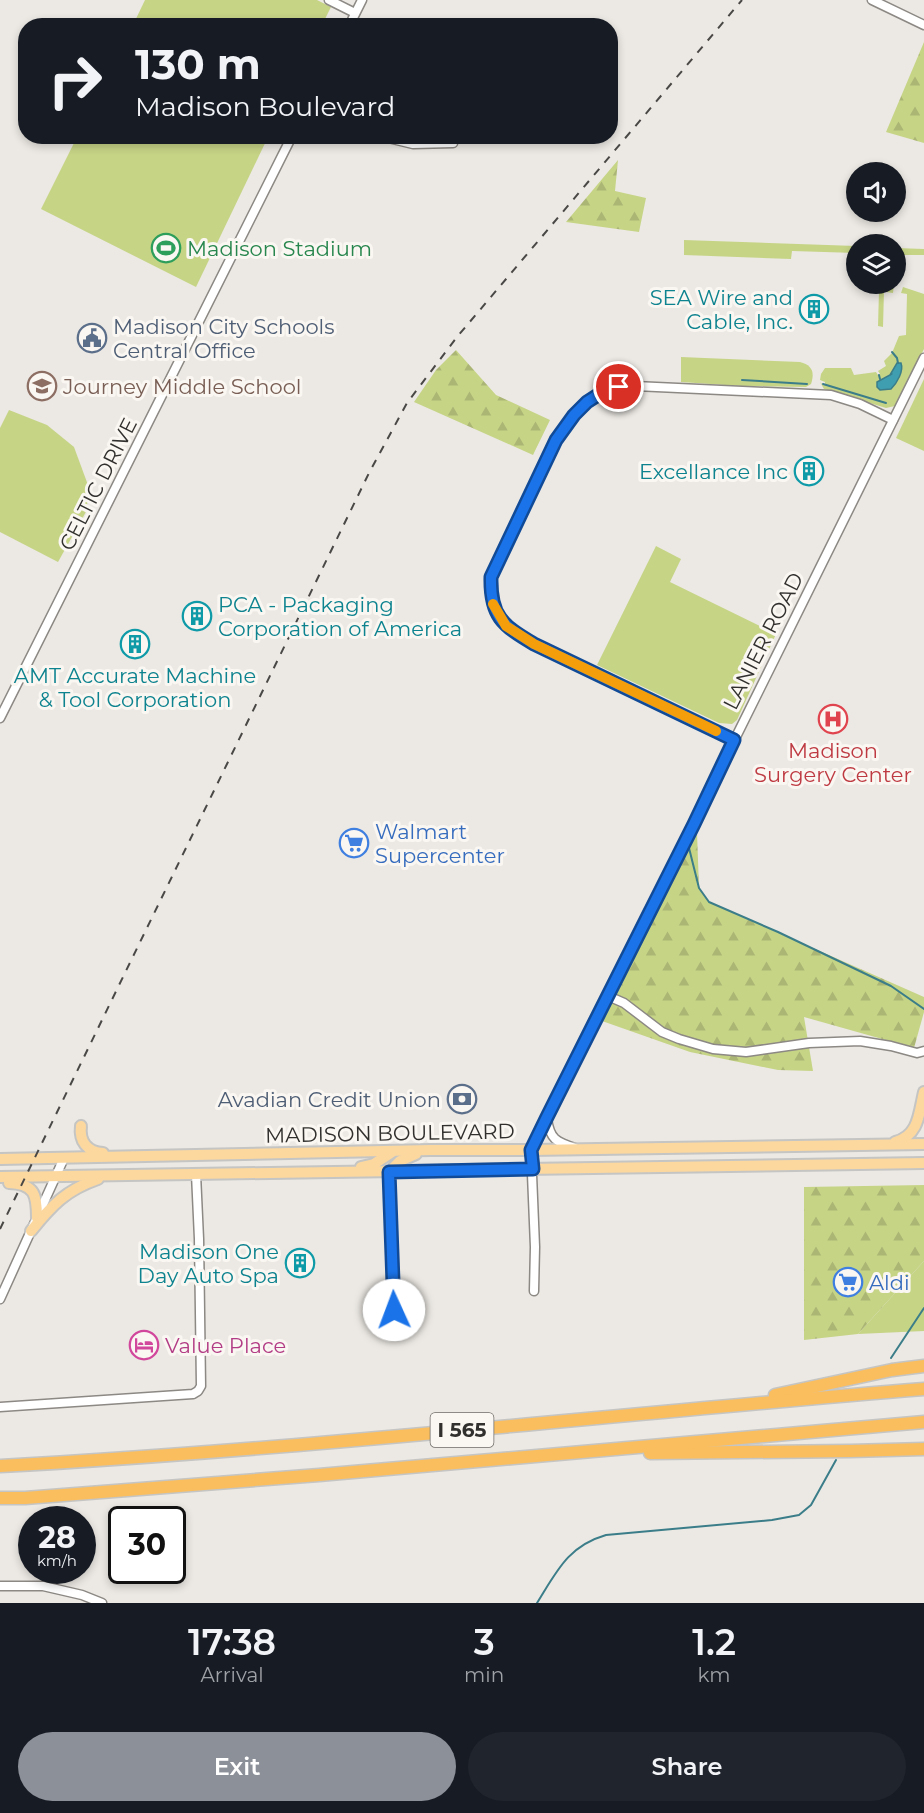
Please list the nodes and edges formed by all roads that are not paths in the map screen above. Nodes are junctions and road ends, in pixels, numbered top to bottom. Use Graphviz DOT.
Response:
graph roads {
  1 [pos="329,0"];
  2 [pos="362,0"];
  3 [pos="872,0"];
  4 [pos="355,13"];
  5 [pos="353,18"];
  6 [pos="924,25"];
  7 [pos="288,144"];
  8 [pos="924,358"];
  9 [pos="893,420"];
  10 [pos="0,718"];
  11 [pos="734,740"];
  12 [pos="608,996"];
  13 [pos="924,1051"];
  14 [pos="924,1092"];
  15 [pos="924,1116"];
  16 [pos="547,1117"];
  17 [pos="81,1126"];
  18 [pos="884,1144"];
  19 [pos="921,1144"];
  20 [pos="708,1147"];
  21 [pos="581,1149"];
  22 [pos="431,1150"];
  23 [pos="531,1150"];
  24 [pos="392,1152"];
  25 [pos="163,1155"];
  26 [pos="64,1158"];
  27 [pos="0,1159"];
  28 [pos="921,1163"];
  29 [pos="708,1167"];
  30 [pos="533,1169"];
  31 [pos="340,1171"];
  32 [pos="389,1172"];
  33 [pos="196,1174"];
  34 [pos="108,1175"];
  35 [pos="56,1176"];
  36 [pos="0,1177"];
  37 [pos="0,1182"];
  38 [pos="37,1218"];
  39 [pos="31,1231"];
  40 [pos="534,1291"];
  41 [pos="0,1299"];
  42 [pos="394,1310"];
  43 [pos="924,1366"];
  44 [pos="924,1389"];
  45 [pos="727,1405"];
  46 [pos="0,1407"];
  47 [pos="924,1422"];
  48 [pos="924,1449"];
  49 [pos="595,1451"];
  50 [pos="0,1466"];
  51 [pos="0,1498"];
  52 [pos="0,1586"];
  53 [pos="96,1602"];
  1 -- 4 [label="street"];
  2 -- 4 [label="street"];
  3 -- 6 [label="street"];
  4 -- 5 [label="street"];
  7 -- 10 [label="street, CELTIC DRIVE"];
  8 -- 9 [label="street, LANIER ROAD"];
  9 -- 11 [label="street, LANIER ROAD"];
  9 -- 11 [label="street"];
  11 -- 12 [label="street, LANIER ROAD"];
  12 -- 13 [label="street"];
  12 -- 16 [label="street, LANIER ROAD"];
  14 -- 18 [label="main road"];
  15 -- 19 [label="main road"];
  16 -- 21 [label="street"];
  16 -- 23 [label="street, LANIER ROAD"];
  17 -- 25 [label="main road"];
  18 -- 19 [label="main road, MADISON BOULEVARD"];
  18 -- 20 [label="main road, MADISON BOULEVARD"];
  19 -- 28 [label="main road"];
  20 -- 21 [label="main road, MADISON BOULEVARD"];
  20 -- 29 [label="main road"];
  21 -- 23 [label="main road, MADISON BOULEVARD"];
  22 -- 23 [label="main road, MADISON BOULEVARD"];
  22 -- 24 [label="main road, MADISON BOULEVARD"];
  22 -- 32 [label="main road"];
  23 -- 30 [label="street"];
  24 -- 25 [label="main road, MADISON BOULEVARD"];
  24 -- 31 [label="main road"];
  25 -- 26 [label="main road, MADISON BOULEVARD"];
  26 -- 27 [label="main road, MADISON BOULEVARD"];
  26 -- 35 [label="street"];
  28 -- 29 [label="main road, MADISON BOULEVARD"];
  29 -- 30 [label="main road, MADISON BOULEVARD"];
  30 -- 32 [label="main road, MADISON BOULEVARD"];
  30 -- 40 [label="street"];
  31 -- 32 [label="main road, MADISON BOULEVARD"];
  31 -- 33 [label="main road, MADISON BOULEVARD"];
  32 -- 42 [label="street"];
  33 -- 34 [label="main road, MADISON BOULEVARD"];
  33 -- 46 [label="street"];
  34 -- 35 [label="main road, MADISON BOULEVARD"];
  34 -- 39 [label="main road"];
  35 -- 36 [label="main road, MADISON BOULEVARD"];
  35 -- 38 [label="street"];
  37 -- 38 [label="main road"];
  38 -- 39 [label="street"];
  39 -- 41 [label="street"];
  43 -- 45 [label="highway"];
  44 -- 45 [label="highway, I 565"];
  45 -- 50 [label="highway, I 565"];
  47 -- 49 [label="highway, I 565"];
  48 -- 49 [label="highway"];
  49 -- 51 [label="highway, I 565"];
  52 -- 53 [label="street"];
}
